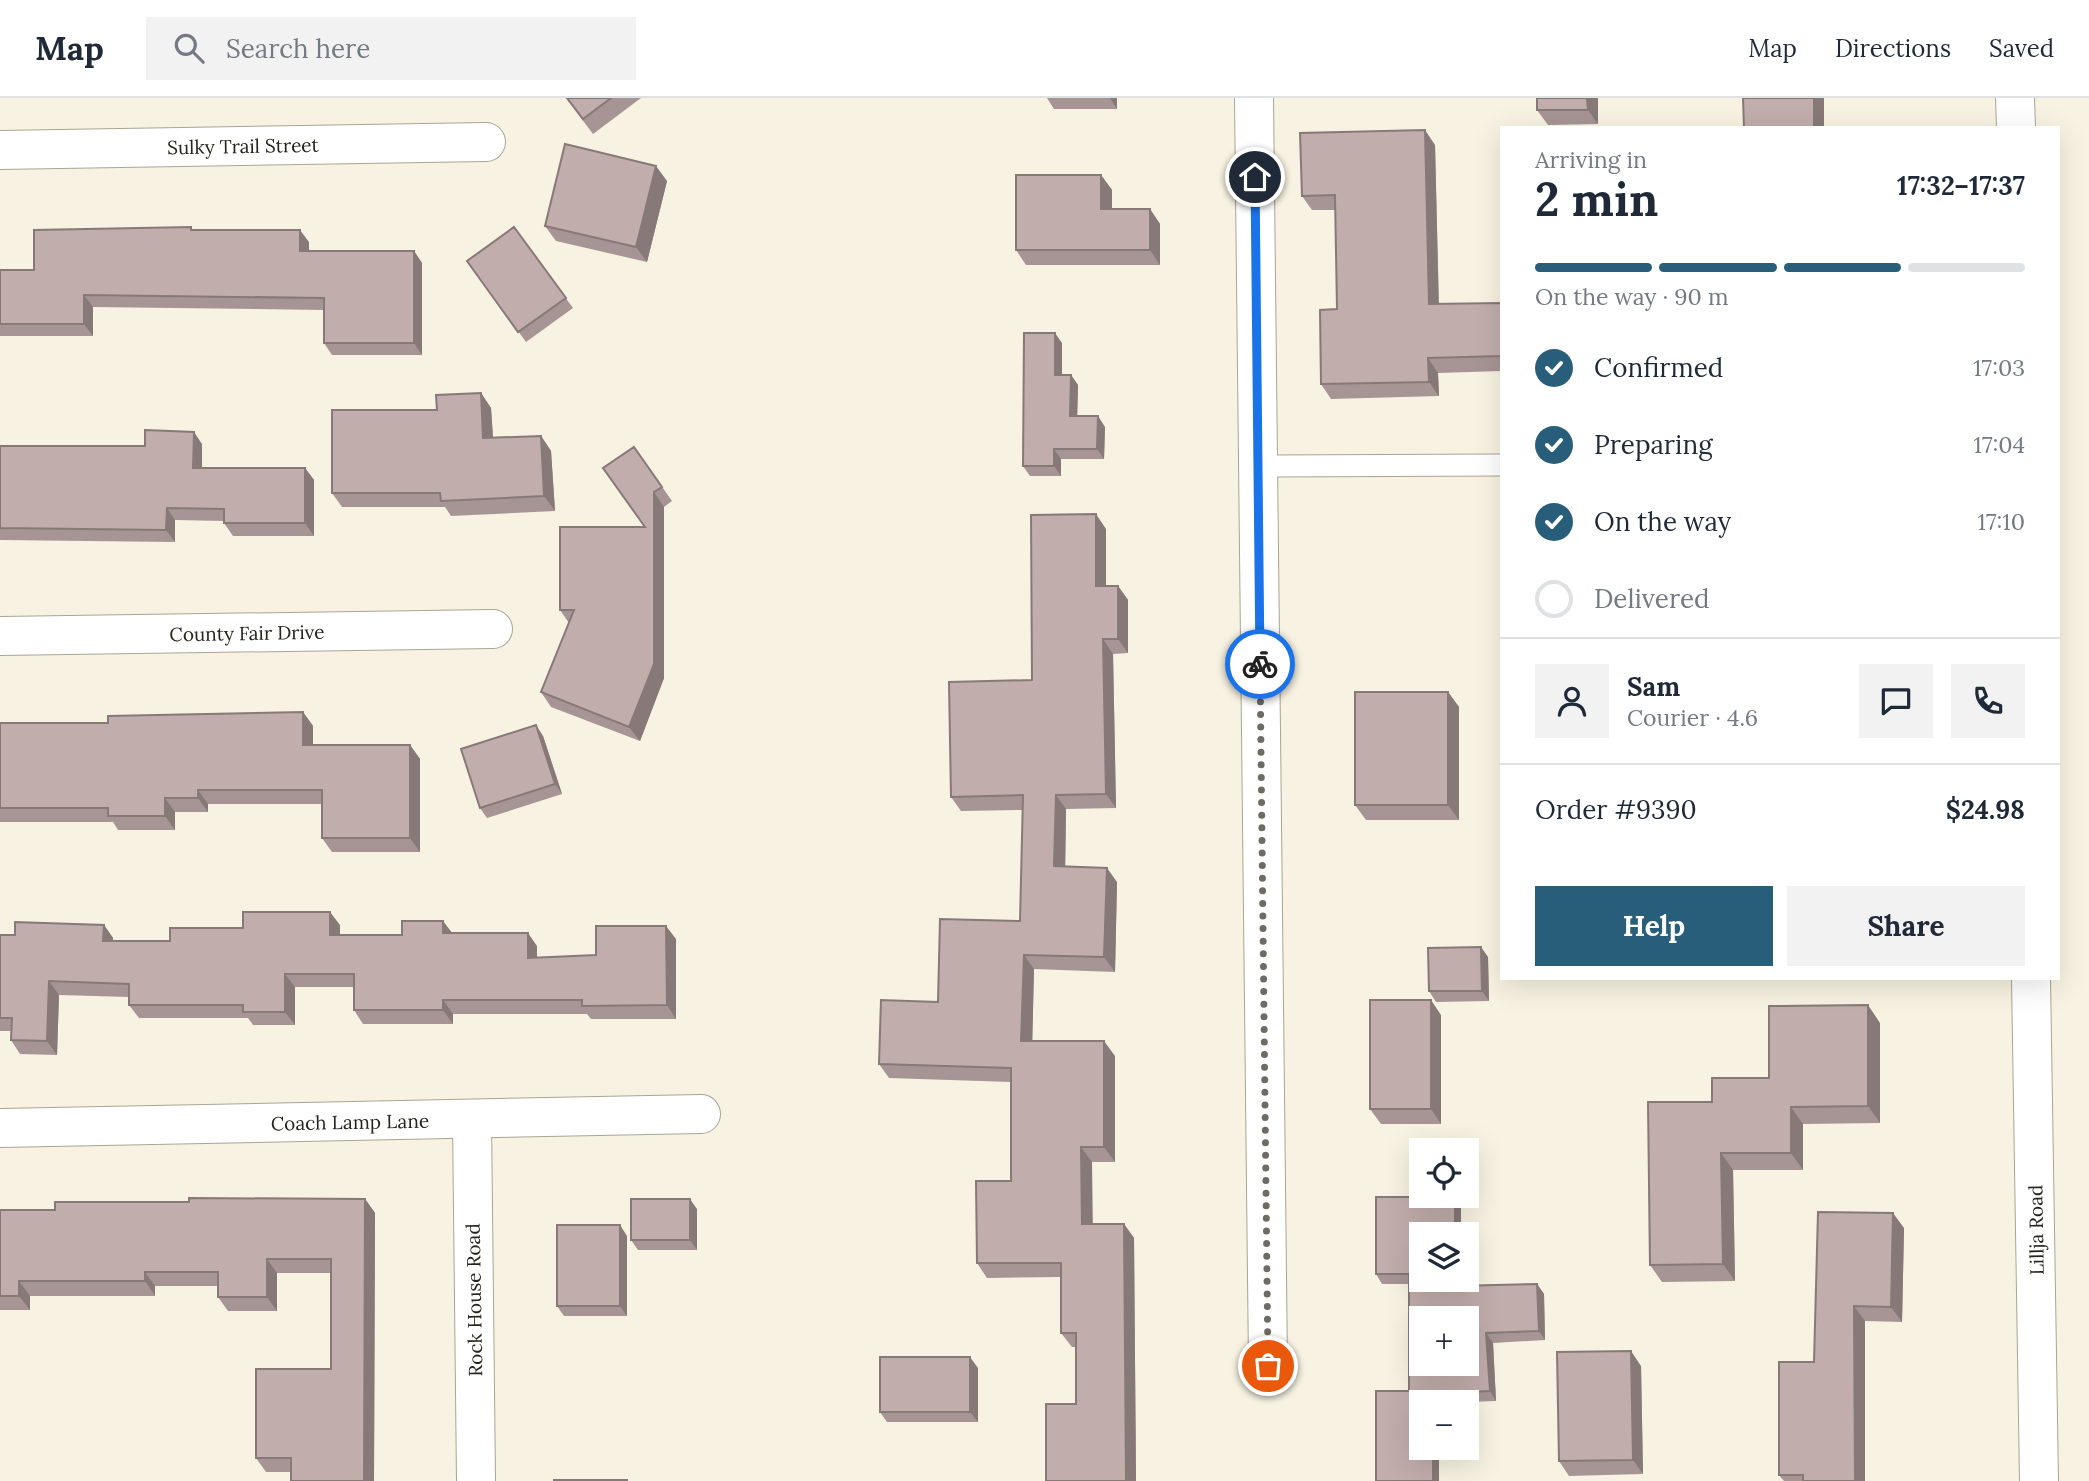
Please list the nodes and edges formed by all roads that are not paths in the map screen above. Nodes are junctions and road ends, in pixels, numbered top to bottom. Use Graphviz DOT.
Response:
graph roads {
  1 [pos="1254,98"];
  2 [pos="2015,98"];
  3 [pos="2016,126"];
  4 [pos="486,142"];
  5 [pos="0,150"];
  6 [pos="1500,465"];
  7 [pos="1258,466"];
  8 [pos="493,629"];
  9 [pos="0,636"];
  10 [pos="2031,980"];
  11 [pos="701,1114"];
  12 [pos="472,1119"];
  13 [pos="0,1128"];
  14 [pos="1268,1366"];
  15 [pos="476,1481"];
  16 [pos="2039,1481"];
  1 -- 7 [label="street"];
  2 -- 3 [label="street"];
  4 -- 5 [label="street, Sulky Trail Street"];
  6 -- 7 [label="lane"];
  7 -- 14 [label="street"];
  8 -- 9 [label="street, County Fair Drive"];
  10 -- 16 [label="street, Lillja Road"];
  11 -- 12 [label="street, Coach Lamp Lane"];
  12 -- 13 [label="street, Coach Lamp Lane"];
  12 -- 15 [label="street, Rock House Road"];
}
